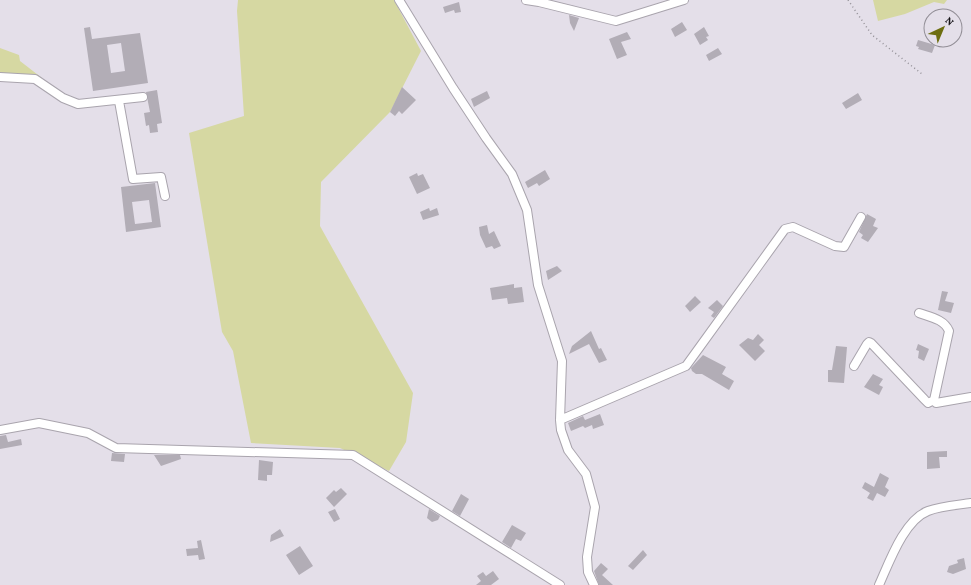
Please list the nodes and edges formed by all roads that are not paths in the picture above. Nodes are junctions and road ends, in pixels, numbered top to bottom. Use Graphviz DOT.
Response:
graph roads {
  1 [pos="399,0"];
  2 [pos="526,0"];
  3 [pos="684,0"];
  4 [pos="0,77"];
  5 [pos="143,97"];
  6 [pos="120,101"];
  7 [pos="165,196"];
  8 [pos="861,217"];
  9 [pos="919,313"];
  10 [pos="854,366"];
  11 [pos="971,397"];
  12 [pos="934,400"];
  13 [pos="560,420"];
  14 [pos="0,430"];
  15 [pos="971,503"];
  16 [pos="560,585"];
  17 [pos="594,585"];
  18 [pos="879,585"];
  1 -- 13 [label="street"];
  2 -- 3 [label="street"];
  4 -- 6 [label="street"];
  5 -- 6 [label="street"];
  6 -- 7 [label="street"];
  8 -- 13 [label="street"];
  9 -- 12 [label="street"];
  10 -- 12 [label="street"];
  11 -- 12 [label="street"];
  13 -- 17 [label="street"];
  14 -- 16 [label="street"];
  15 -- 18 [label="street"];
}
